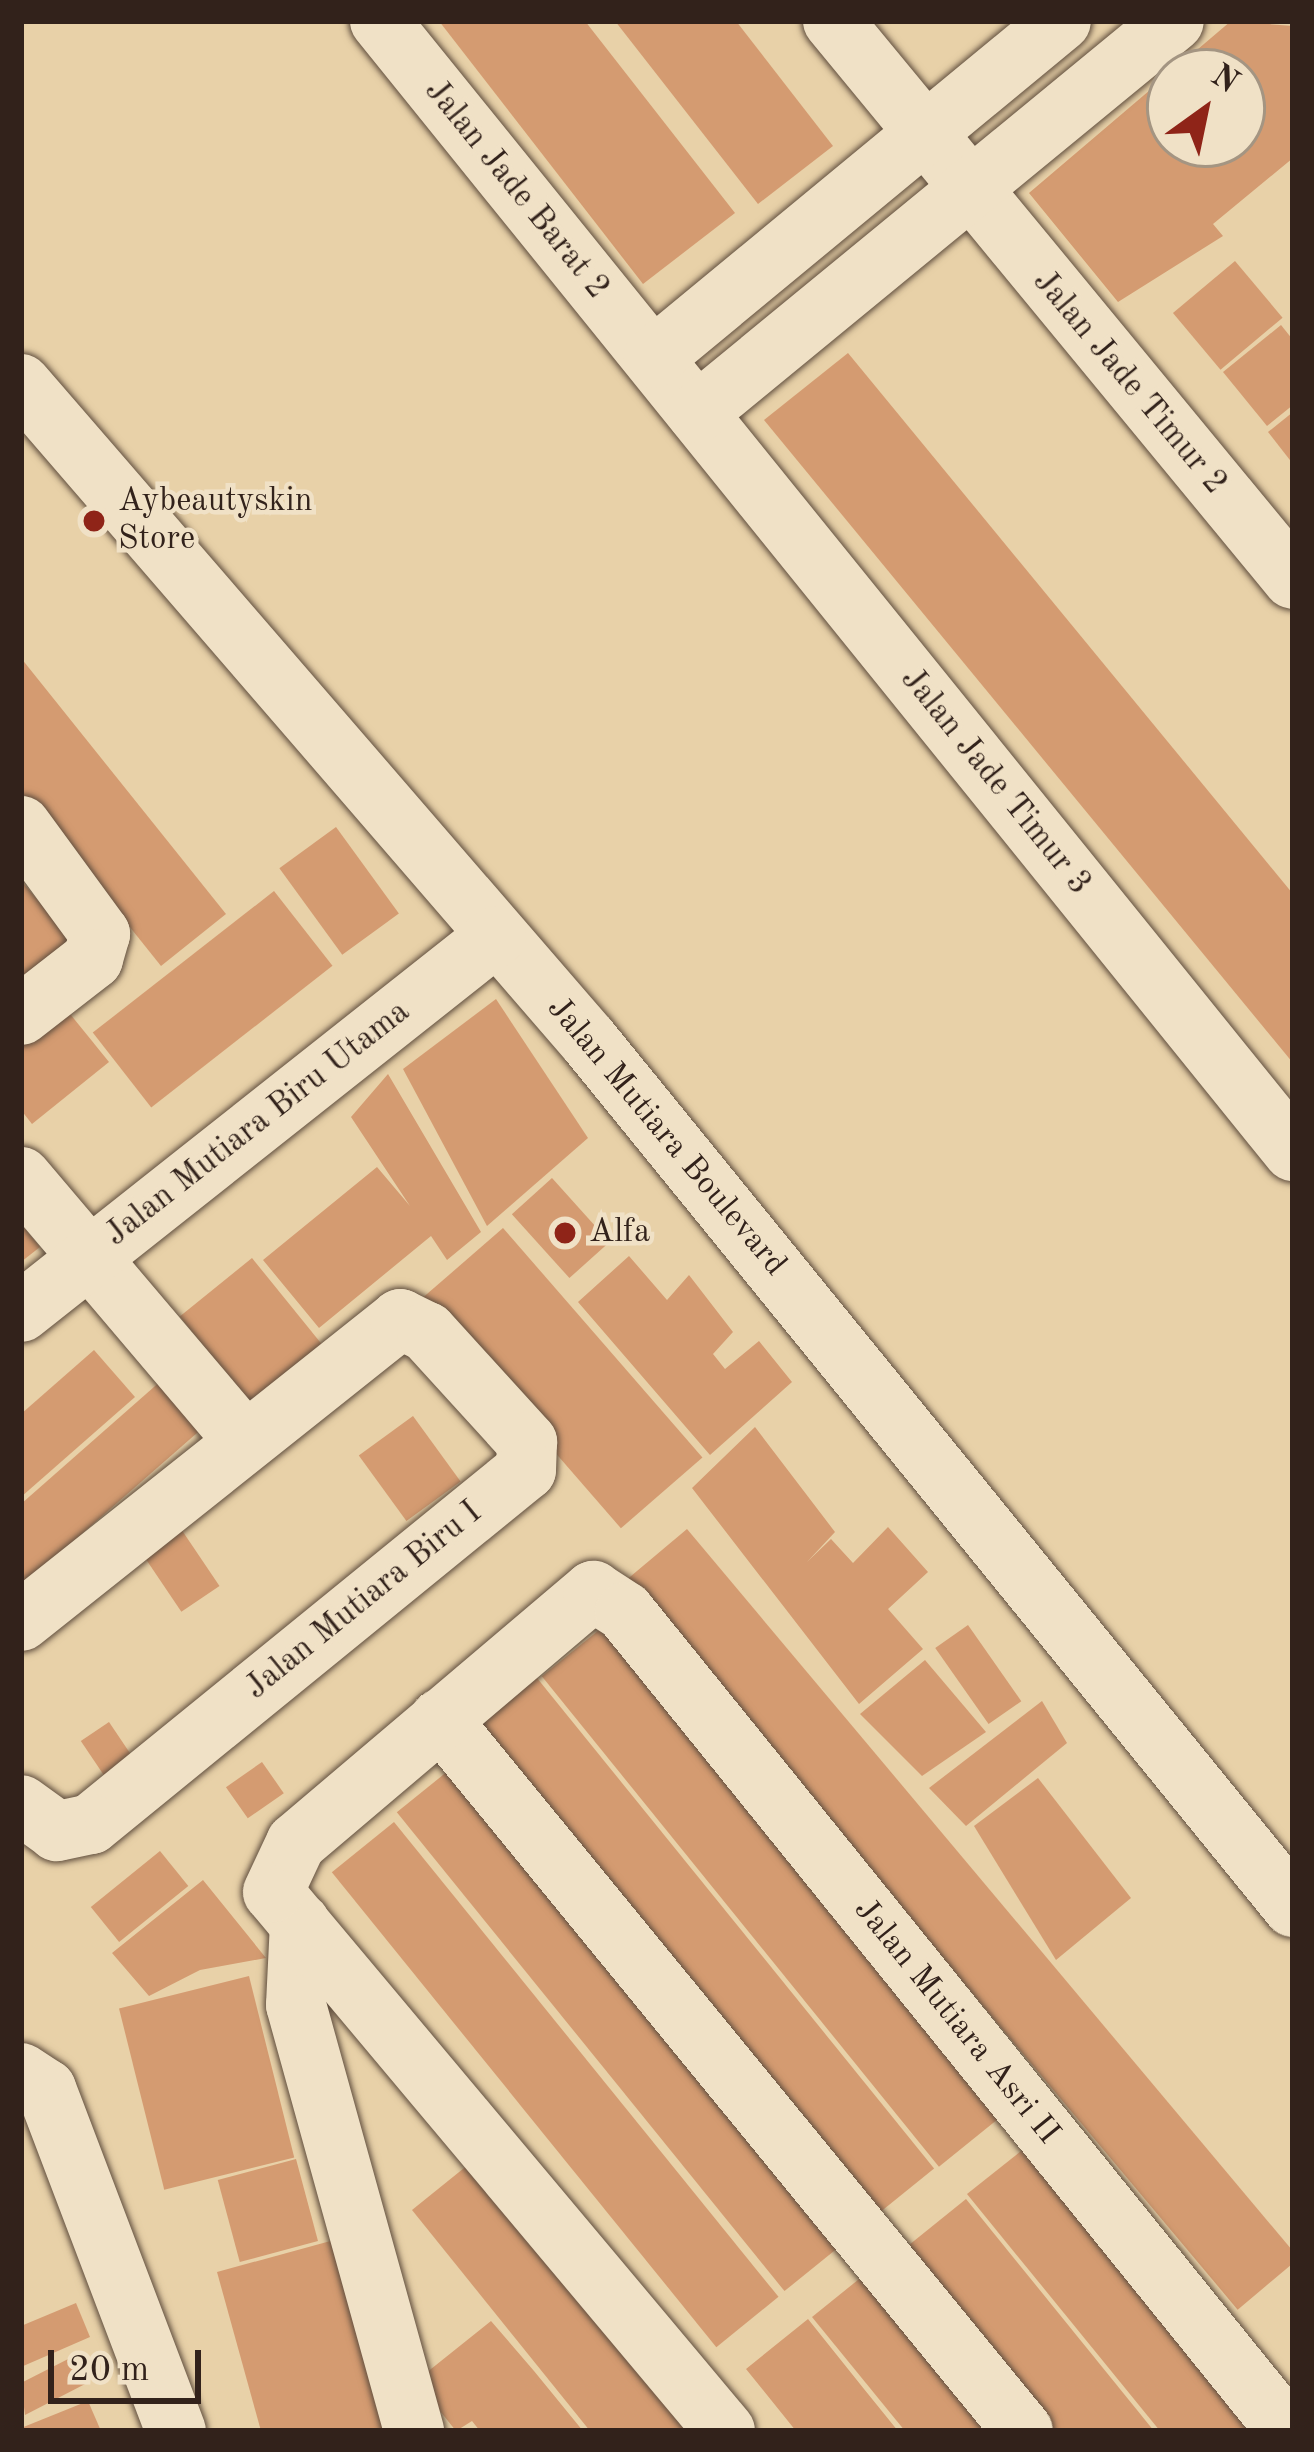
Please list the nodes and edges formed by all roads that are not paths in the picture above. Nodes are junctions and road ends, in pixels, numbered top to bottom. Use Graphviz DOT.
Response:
graph roads {
  1 [pos="380,21"];
  2 [pos="833,21"];
  3 [pos="1061,21"];
  4 [pos="1174,21"];
  5 [pos="922,133"];
  6 [pos="965,187"];
  7 [pos="653,358"];
  8 [pos="21,384"];
  9 [pos="697,413"];
  10 [pos="1293,579"];
  11 [pos="21,826"];
  12 [pos="496,936"];
  13 [pos="21,1015"];
  14 [pos="1293,1151"];
  15 [pos="21,1177"];
  16 [pos="88,1257"];
  17 [pos="21,1312"];
  18 [pos="242,1438"];
  19 [pos="21,1621"];
  20 [pos="440,1719"];
  21 [pos="33,1816"];
  22 [pos="1293,1907"];
  23 [pos="300,1923"];
  24 [pos="21,2073"];
  25 [pos="416,2418"];
  26 [pos="176,2431"];
  27 [pos="725,2431"];
  28 [pos="1023,2431"];
  29 [pos="1287,2431"];
  1 -- 7 [label="street, Jalan Jade Barat 2"];
  2 -- 5 [label="street, Jalan Jade Timur 2"];
  3 -- 5 [label="street"];
  4 -- 6 [label="street"];
  5 -- 6 [label="street, Jalan Jade Timur 2"];
  5 -- 7 [label="street"];
  6 -- 9 [label="street"];
  6 -- 10 [label="street, Jalan Jade Timur 2"];
  7 -- 9 [label="street, Jalan Jade Barat 2"];
  8 -- 12 [label="street, Jalan Mutiara Boulevard"];
  9 -- 14 [label="street, Jalan Jade Timur 3"];
  11 -- 13 [label="street"];
  12 -- 16 [label="street, Jalan Mutiara Biru Utama"];
  12 -- 22 [label="street, Jalan Mutiara Boulevard"];
  15 -- 16 [label="street"];
  16 -- 17 [label="street, Jalan Mutiara Biru Utama"];
  16 -- 18 [label="street"];
  18 -- 19 [label="street"];
  18 -- 21 [label="street, Jalan Mutiara Biru I"];
  20 -- 23 [label="street"];
  20 -- 28 [label="street"];
  20 -- 29 [label="street, Jalan Mutiara Asri II"];
  23 -- 25 [label="street"];
  23 -- 27 [label="street"];
  24 -- 26 [label="street"];
}
